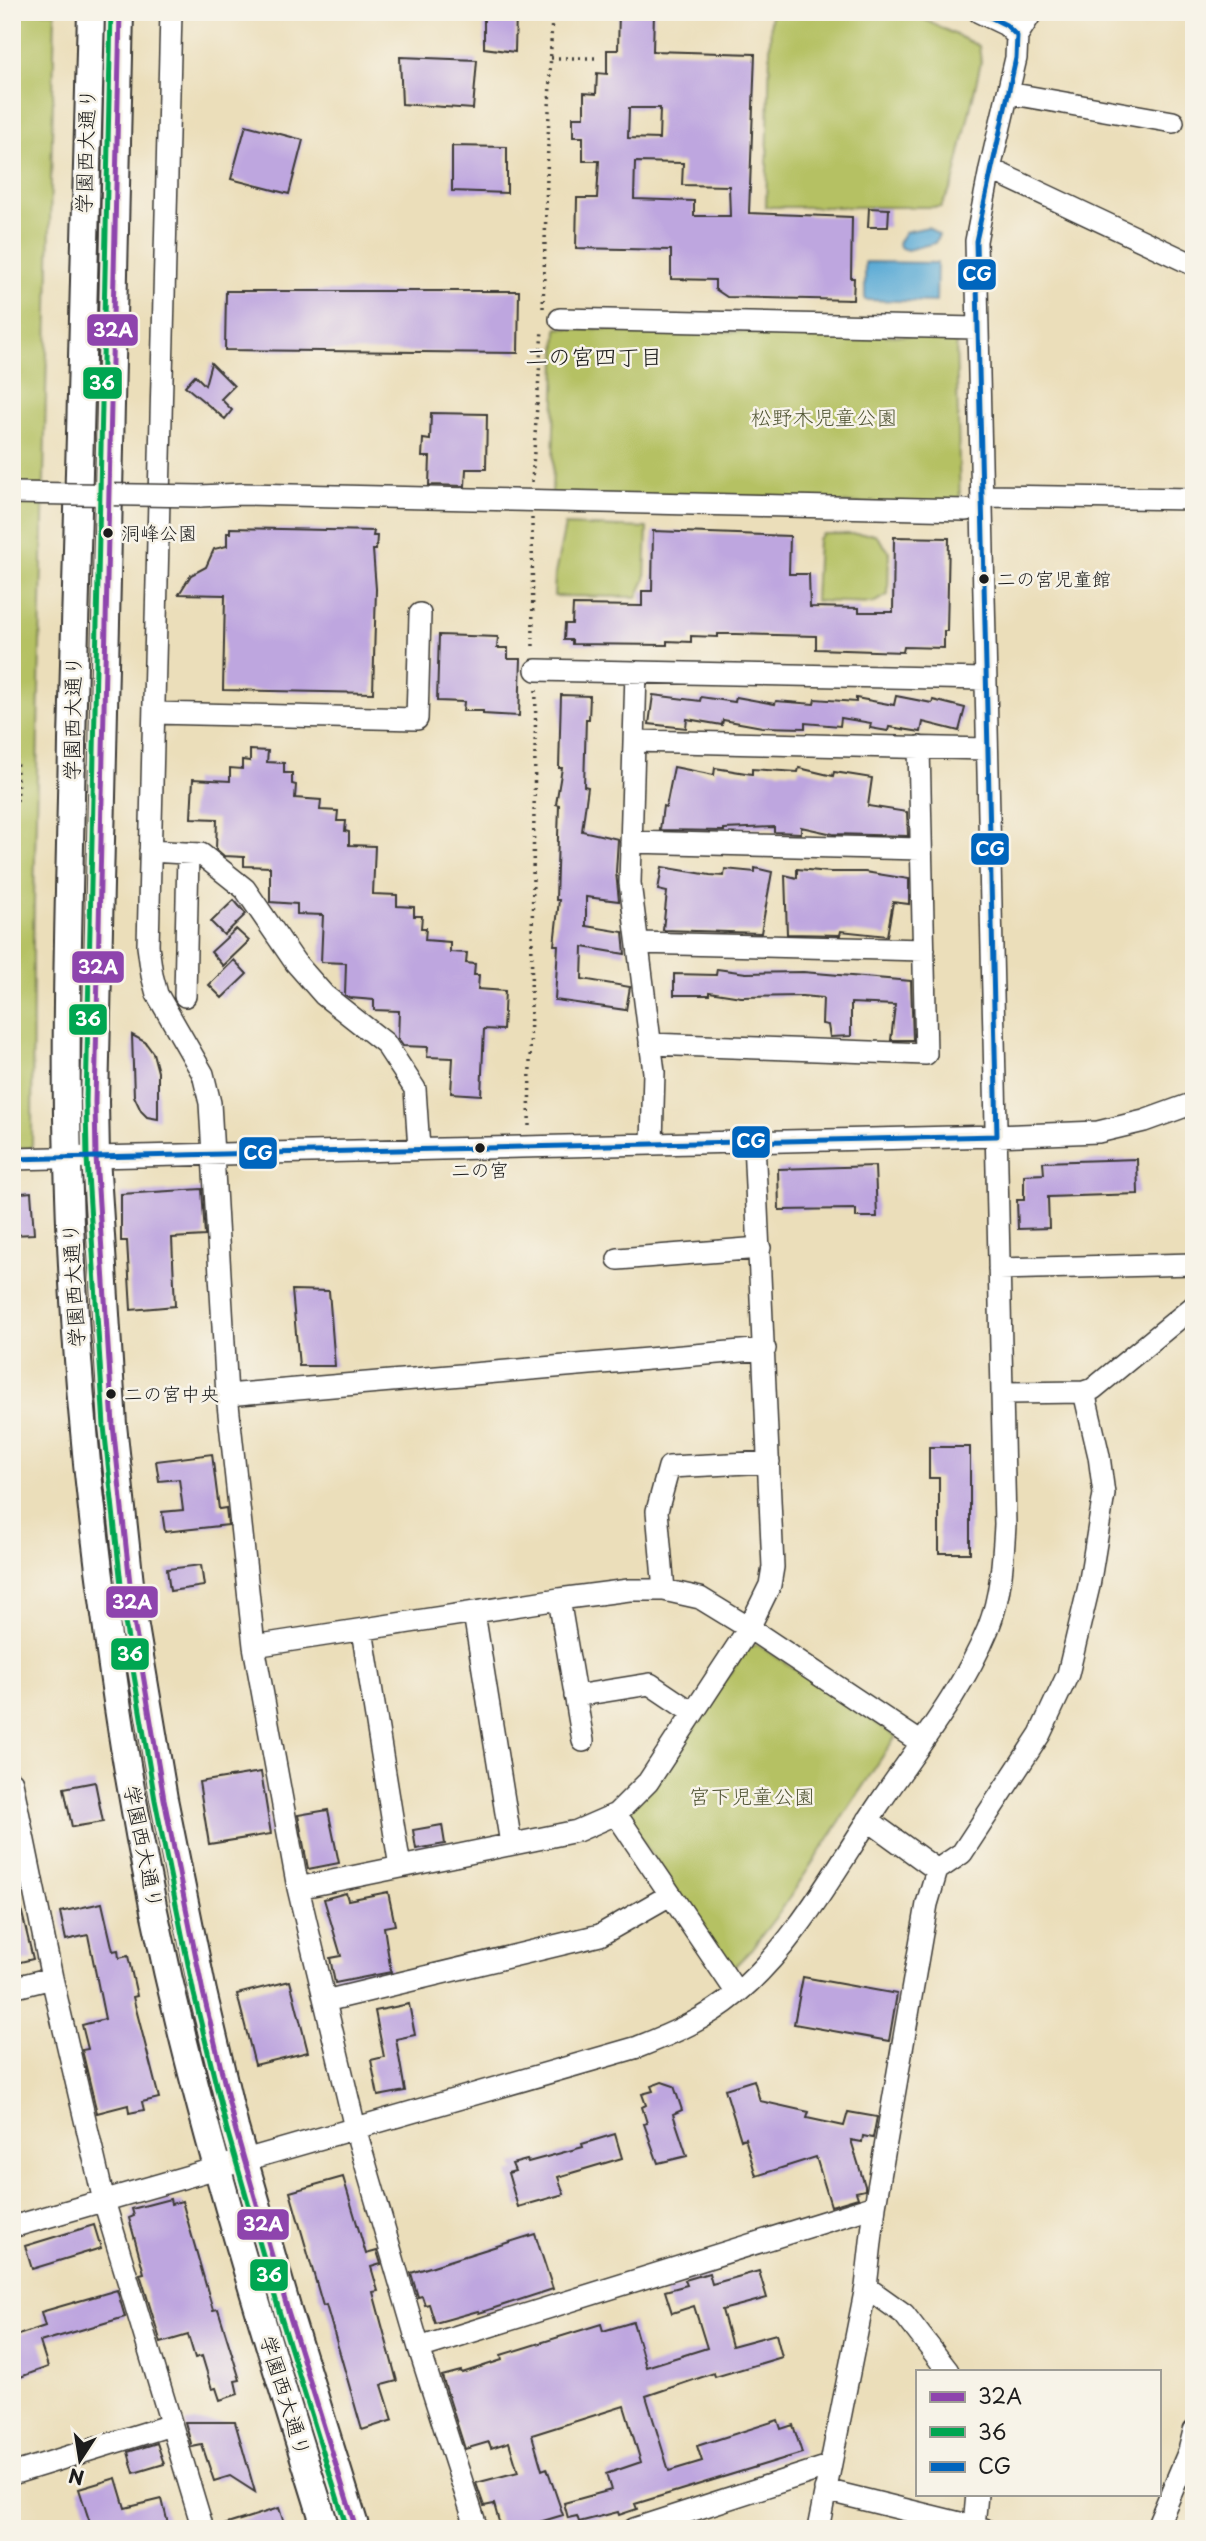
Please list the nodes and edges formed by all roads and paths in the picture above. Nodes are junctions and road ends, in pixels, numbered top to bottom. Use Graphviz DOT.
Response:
graph roads {
  1 [pos="91,12"];
  2 [pos="120,12"];
  3 [pos="171,12"];
  4 [pos="552,12"];
  5 [pos="979,12"];
  6 [pos="1032,12"];
  7 [pos="1017,36"];
  8 [pos="551,58"];
  9 [pos="598,58"];
  10 [pos="1008,93"];
  11 [pos="1173,122"];
  12 [pos="990,169"];
  13 [pos="1194,265"];
  14 [pos="561,319"];
  15 [pos="977,328"];
  16 [pos="12,369"];
  17 [pos="13,443"];
  18 [pos="13,463"];
  19 [pos="13,477"];
  20 [pos="12,493"];
  21 [pos="1194,499"];
  22 [pos="531,501"];
  23 [pos="974,503"];
  24 [pos="13,505"];
  25 [pos="13,516"];
  26 [pos="12,526"];
  27 [pos="420,614"];
  28 [pos="12,652"];
  29 [pos="536,670"];
  30 [pos="636,672"];
  31 [pos="985,679"];
  32 [pos="154,713"];
  33 [pos="634,741"];
  34 [pos="919,747"];
  35 [pos="987,749"];
  36 [pos="12,816"];
  37 [pos="631,842"];
  38 [pos="921,849"];
  39 [pos="150,851"];
  40 [pos="188,853"];
  41 [pos="638,943"];
  42 [pos="924,950"];
  43 [pos="185,996"];
  44 [pos="650,1044"];
  45 [pos="1194,1102"];
  46 [pos="529,1126"];
  47 [pos="997,1136"];
  48 [pos="754,1141"];
  49 [pos="652,1143"];
  50 [pos="419,1149"];
  51 [pos="213,1154"];
  52 [pos="96,1157"];
  53 [pos="68,1158"];
  54 [pos="12,1159"];
  55 [pos="760,1248"];
  56 [pos="618,1259"];
  57 [pos="1194,1264"];
  58 [pos="999,1269"];
  59 [pos="1194,1306"];
  60 [pos="765,1349"];
  61 [pos="1084,1392"];
  62 [pos="1003,1393"];
  63 [pos="227,1395"];
  64 [pos="769,1462"];
  65 [pos="664,1590"];
  66 [pos="559,1600"];
  67 [pos="474,1613"];
  68 [pos="749,1628"];
  69 [pos="362,1630"];
  70 [pos="254,1646"];
  71 [pos="575,1696"];
  72 [pos="693,1713"];
  73 [pos="583,1741"];
  74 [pos="920,1742"];
  75 [pos="12,1782"];
  76 [pos="615,1814"];
  77 [pos="868,1820"];
  78 [pos="511,1844"];
  79 [pos="20,1864"];
  80 [pos="400,1867"];
  81 [pos="937,1870"];
  82 [pos="298,1888"];
  83 [pos="670,1895"];
  84 [pos="52,1978"];
  85 [pos="12,1988"];
  86 [pos="737,1993"];
  87 [pos="324,2001"];
  88 [pos="355,2128"];
  89 [pos="243,2161"];
  90 [pos="217,2168"];
  91 [pos="104,2201"];
  92 [pos="876,2206"];
  93 [pos="12,2227"];
  94 [pos="866,2287"];
  95 [pos="419,2348"];
  96 [pos="947,2370"];
  97 [pos="171,2425"];
  98 [pos="1194,2431"];
  99 [pos="830,2466"];
  100 [pos="12,2474"];
  101 [pos="825,2490"];
  102 [pos="977,2496"];
  103 [pos="979,2528"];
  104 [pos="203,2529"];
  105 [pos="326,2529"];
  106 [pos="356,2529"];
  107 [pos="477,2529"];
  108 [pos="634,2529"];
  109 [pos="818,2529"];
  110 [pos="1156,2529"];
  1 -- 53 [label="main road, 学園西大通り"];
  2 -- 52 [label="main road, 学園西大通り"];
  3 -- 32 [label="street"];
  4 -- 8 [label="path"];
  5 -- 7 [label="street"];
  6 -- 7 [label="street"];
  7 -- 10 [label="street"];
  8 -- 9 [label="path"];
  8 -- 22 [label="path"];
  10 -- 11 [label="street"];
  10 -- 12 [label="street"];
  12 -- 13 [label="street"];
  12 -- 15 [label="street"];
  14 -- 15 [label="street"];
  15 -- 23 [label="street"];
  16 -- 17 [label="path"];
  17 -- 18 [label="path"];
  18 -- 19 [label="path"];
  20 -- 22 [label="street, bridge"];
  21 -- 23 [label="street"];
  22 -- 23 [label="street"];
  22 -- 29 [label="path"];
  23 -- 31 [label="street"];
  24 -- 25 [label="path"];
  25 -- 26 [label="path"];
  27 -- 32 [label="street"];
  28 -- 36 [label="path"];
  29 -- 30 [label="street"];
  29 -- 46 [label="path"];
  30 -- 31 [label="street"];
  30 -- 33 [label="street"];
  31 -- 35 [label="street"];
  32 -- 39 [label="street"];
  33 -- 34 [label="street"];
  33 -- 37 [label="street"];
  34 -- 35 [label="street"];
  34 -- 38 [label="street"];
  35 -- 47 [label="street"];
  37 -- 38 [label="street"];
  37 -- 41 [label="street"];
  38 -- 42 [label="street"];
  39 -- 40 [label="street"];
  39 -- 51 [label="street"];
  40 -- 43 [label="street"];
  40 -- 50 [label="street"];
  41 -- 42 [label="street"];
  41 -- 44 [label="street"];
  42 -- 44 [label="street"];
  44 -- 49 [label="street"];
  45 -- 47 [label="street"];
  47 -- 48 [label="street"];
  47 -- 58 [label="street"];
  48 -- 49 [label="street"];
  48 -- 55 [label="street"];
  49 -- 50 [label="street"];
  50 -- 51 [label="street"];
  51 -- 52 [label="street"];
  51 -- 63 [label="street"];
  52 -- 53 [label="street"];
  52 -- 89 [label="main road, 学園西大通り"];
  53 -- 54 [label="street"];
  53 -- 90 [label="main road, 学園西大通り"];
  55 -- 56 [label="street"];
  55 -- 60 [label="street"];
  57 -- 58 [label="street"];
  58 -- 62 [label="street"];
  59 -- 61 [label="street"];
  60 -- 63 [label="street"];
  60 -- 64 [label="street"];
  61 -- 62 [label="street"];
  61 -- 81 [label="street"];
  62 -- 74 [label="street"];
  63 -- 70 [label="street"];
  64 -- 65 [label="street"];
  64 -- 68 [label="street"];
  65 -- 66 [label="street"];
  65 -- 68 [label="street"];
  66 -- 67 [label="street"];
  66 -- 71 [label="street"];
  67 -- 69 [label="street"];
  67 -- 78 [label="street"];
  68 -- 72 [label="street"];
  68 -- 74 [label="street"];
  69 -- 70 [label="street"];
  69 -- 80 [label="street"];
  70 -- 82 [label="street"];
  71 -- 72 [label="street"];
  71 -- 73 [label="street"];
  72 -- 76 [label="street"];
  74 -- 77 [label="street"];
  75 -- 79 [label="street"];
  76 -- 78 [label="street"];
  76 -- 83 [label="street"];
  77 -- 81 [label="street"];
  77 -- 86 [label="street"];
  78 -- 80 [label="street"];
  79 -- 84 [label="street"];
  80 -- 82 [label="street"];
  81 -- 92 [label="street"];
  82 -- 87 [label="street"];
  83 -- 86 [label="street"];
  83 -- 87 [label="street"];
  84 -- 85 [label="street"];
  84 -- 91 [label="street"];
  86 -- 88 [label="street"];
  87 -- 88 [label="street"];
  88 -- 89 [label="street"];
  88 -- 95 [label="street"];
  89 -- 90 [label="street"];
  89 -- 106 [label="main road, 学園西大通り"];
  90 -- 91 [label="street"];
  90 -- 105 [label="main road, 学園西大通り"];
  91 -- 93 [label="street"];
  91 -- 97 [label="street"];
  92 -- 94 [label="street"];
  92 -- 95 [label="street"];
  94 -- 96 [label="street"];
  94 -- 99 [label="street"];
  95 -- 107 [label="street"];
  97 -- 100 [label="street"];
  97 -- 104 [label="street"];
  98 -- 110 [label="street"];
  99 -- 101 [label="street"];
  99 -- 108 [label="street"];
  101 -- 103 [label="street"];
  101 -- 109 [label="street"];
  102 -- 103 [label="street"];
}
